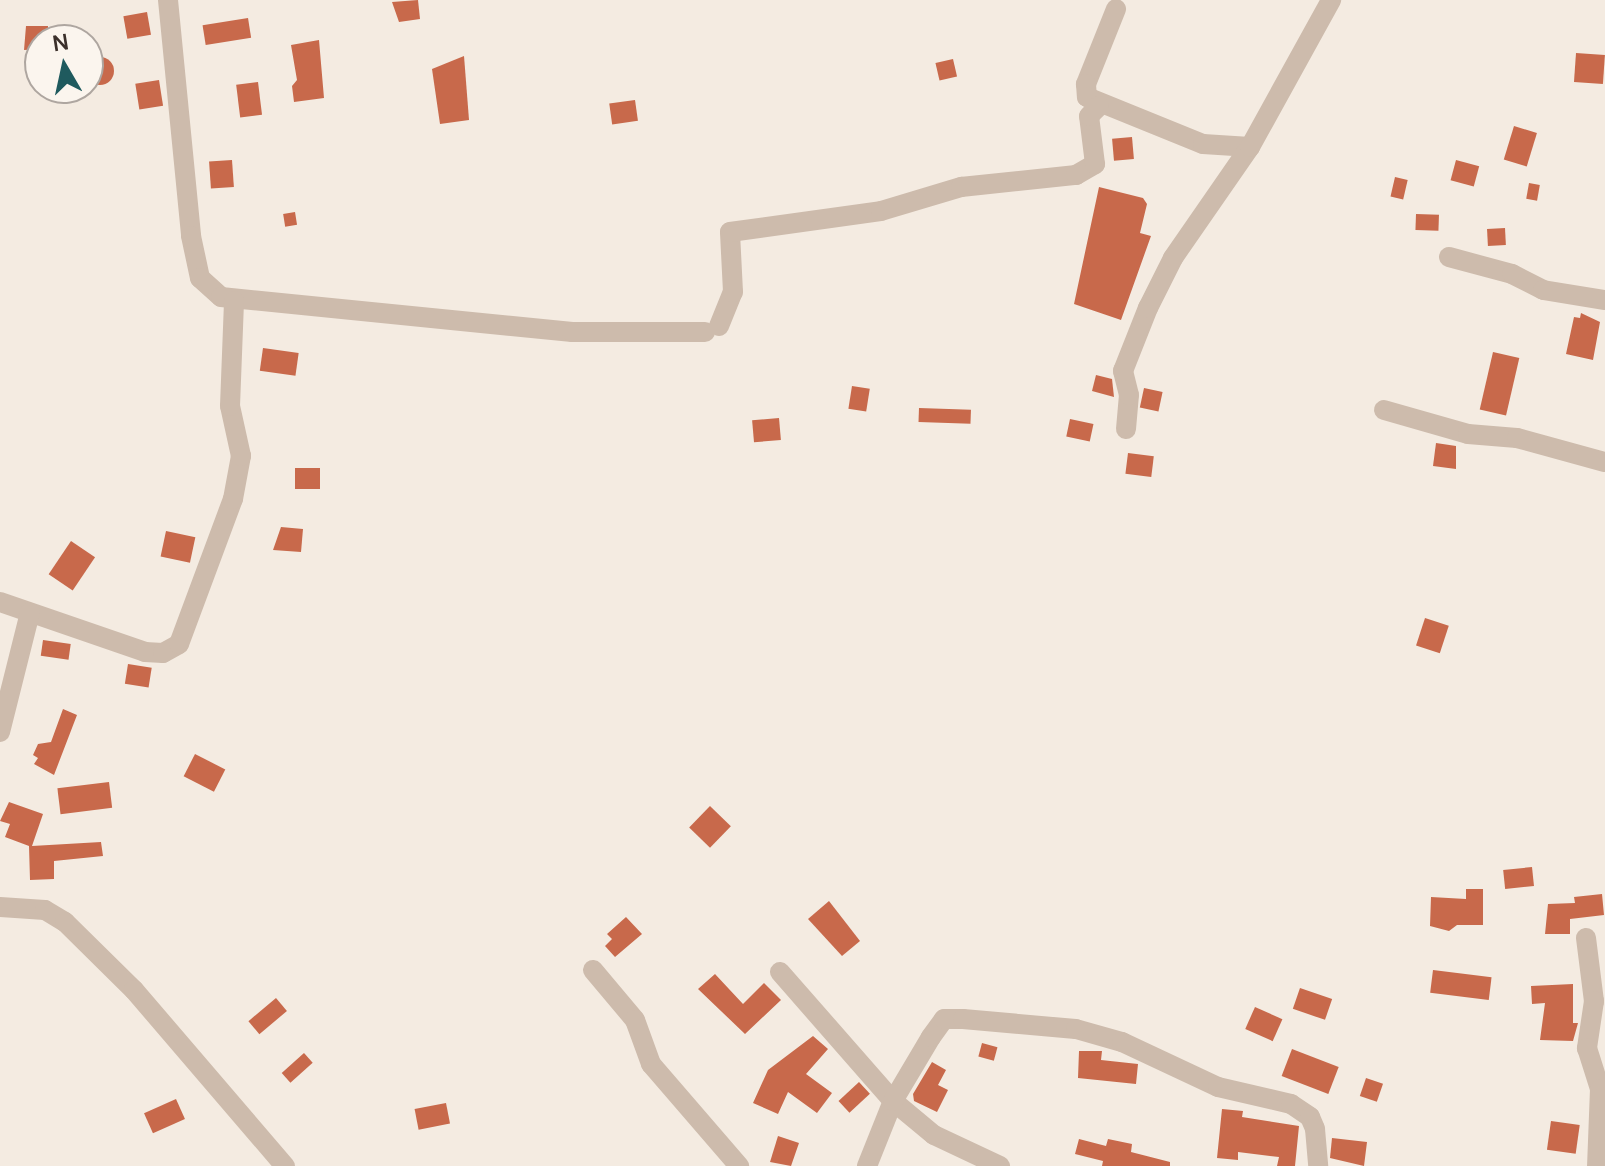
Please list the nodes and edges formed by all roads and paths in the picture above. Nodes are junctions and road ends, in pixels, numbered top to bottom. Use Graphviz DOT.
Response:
graph roads {
  1 [pos="168,0"];
  2 [pos="1331,0"];
  3 [pos="1116,9"];
  4 [pos="1099,106"];
  5 [pos="1250,147"];
  6 [pos="1449,257"];
  7 [pos="1605,300"];
  8 [pos="234,301"];
  9 [pos="1384,410"];
  10 [pos="1126,429"];
  11 [pos="1605,462"];
  12 [pos="0,602"];
  13 [pos="30,613"];
  14 [pos="0,732"];
  15 [pos="0,907"];
  16 [pos="1586,938"];
  17 [pos="593,970"];
  18 [pos="780,972"];
  19 [pos="893,1101"];
  20 [pos="285,1166"];
  21 [pos="739,1166"];
  22 [pos="867,1166"];
  23 [pos="1000,1166"];
  24 [pos="1318,1166"];
  25 [pos="1597,1166"];
  1 -- 8 [label="street"];
  2 -- 5 [label="street"];
  3 -- 4 [label="street"];
  4 -- 5 [label="street"];
  4 -- 8 [label="street"];
  5 -- 10 [label="street"];
  6 -- 7 [label="street"];
  8 -- 13 [label="street"];
  9 -- 11 [label="street"];
  12 -- 13 [label="street"];
  13 -- 14 [label="street"];
  15 -- 20 [label="street"];
  16 -- 25 [label="street"];
  17 -- 21 [label="street"];
  18 -- 19 [label="street"];
  19 -- 22 [label="street"];
  19 -- 23 [label="street"];
  19 -- 24 [label="street"];
}
